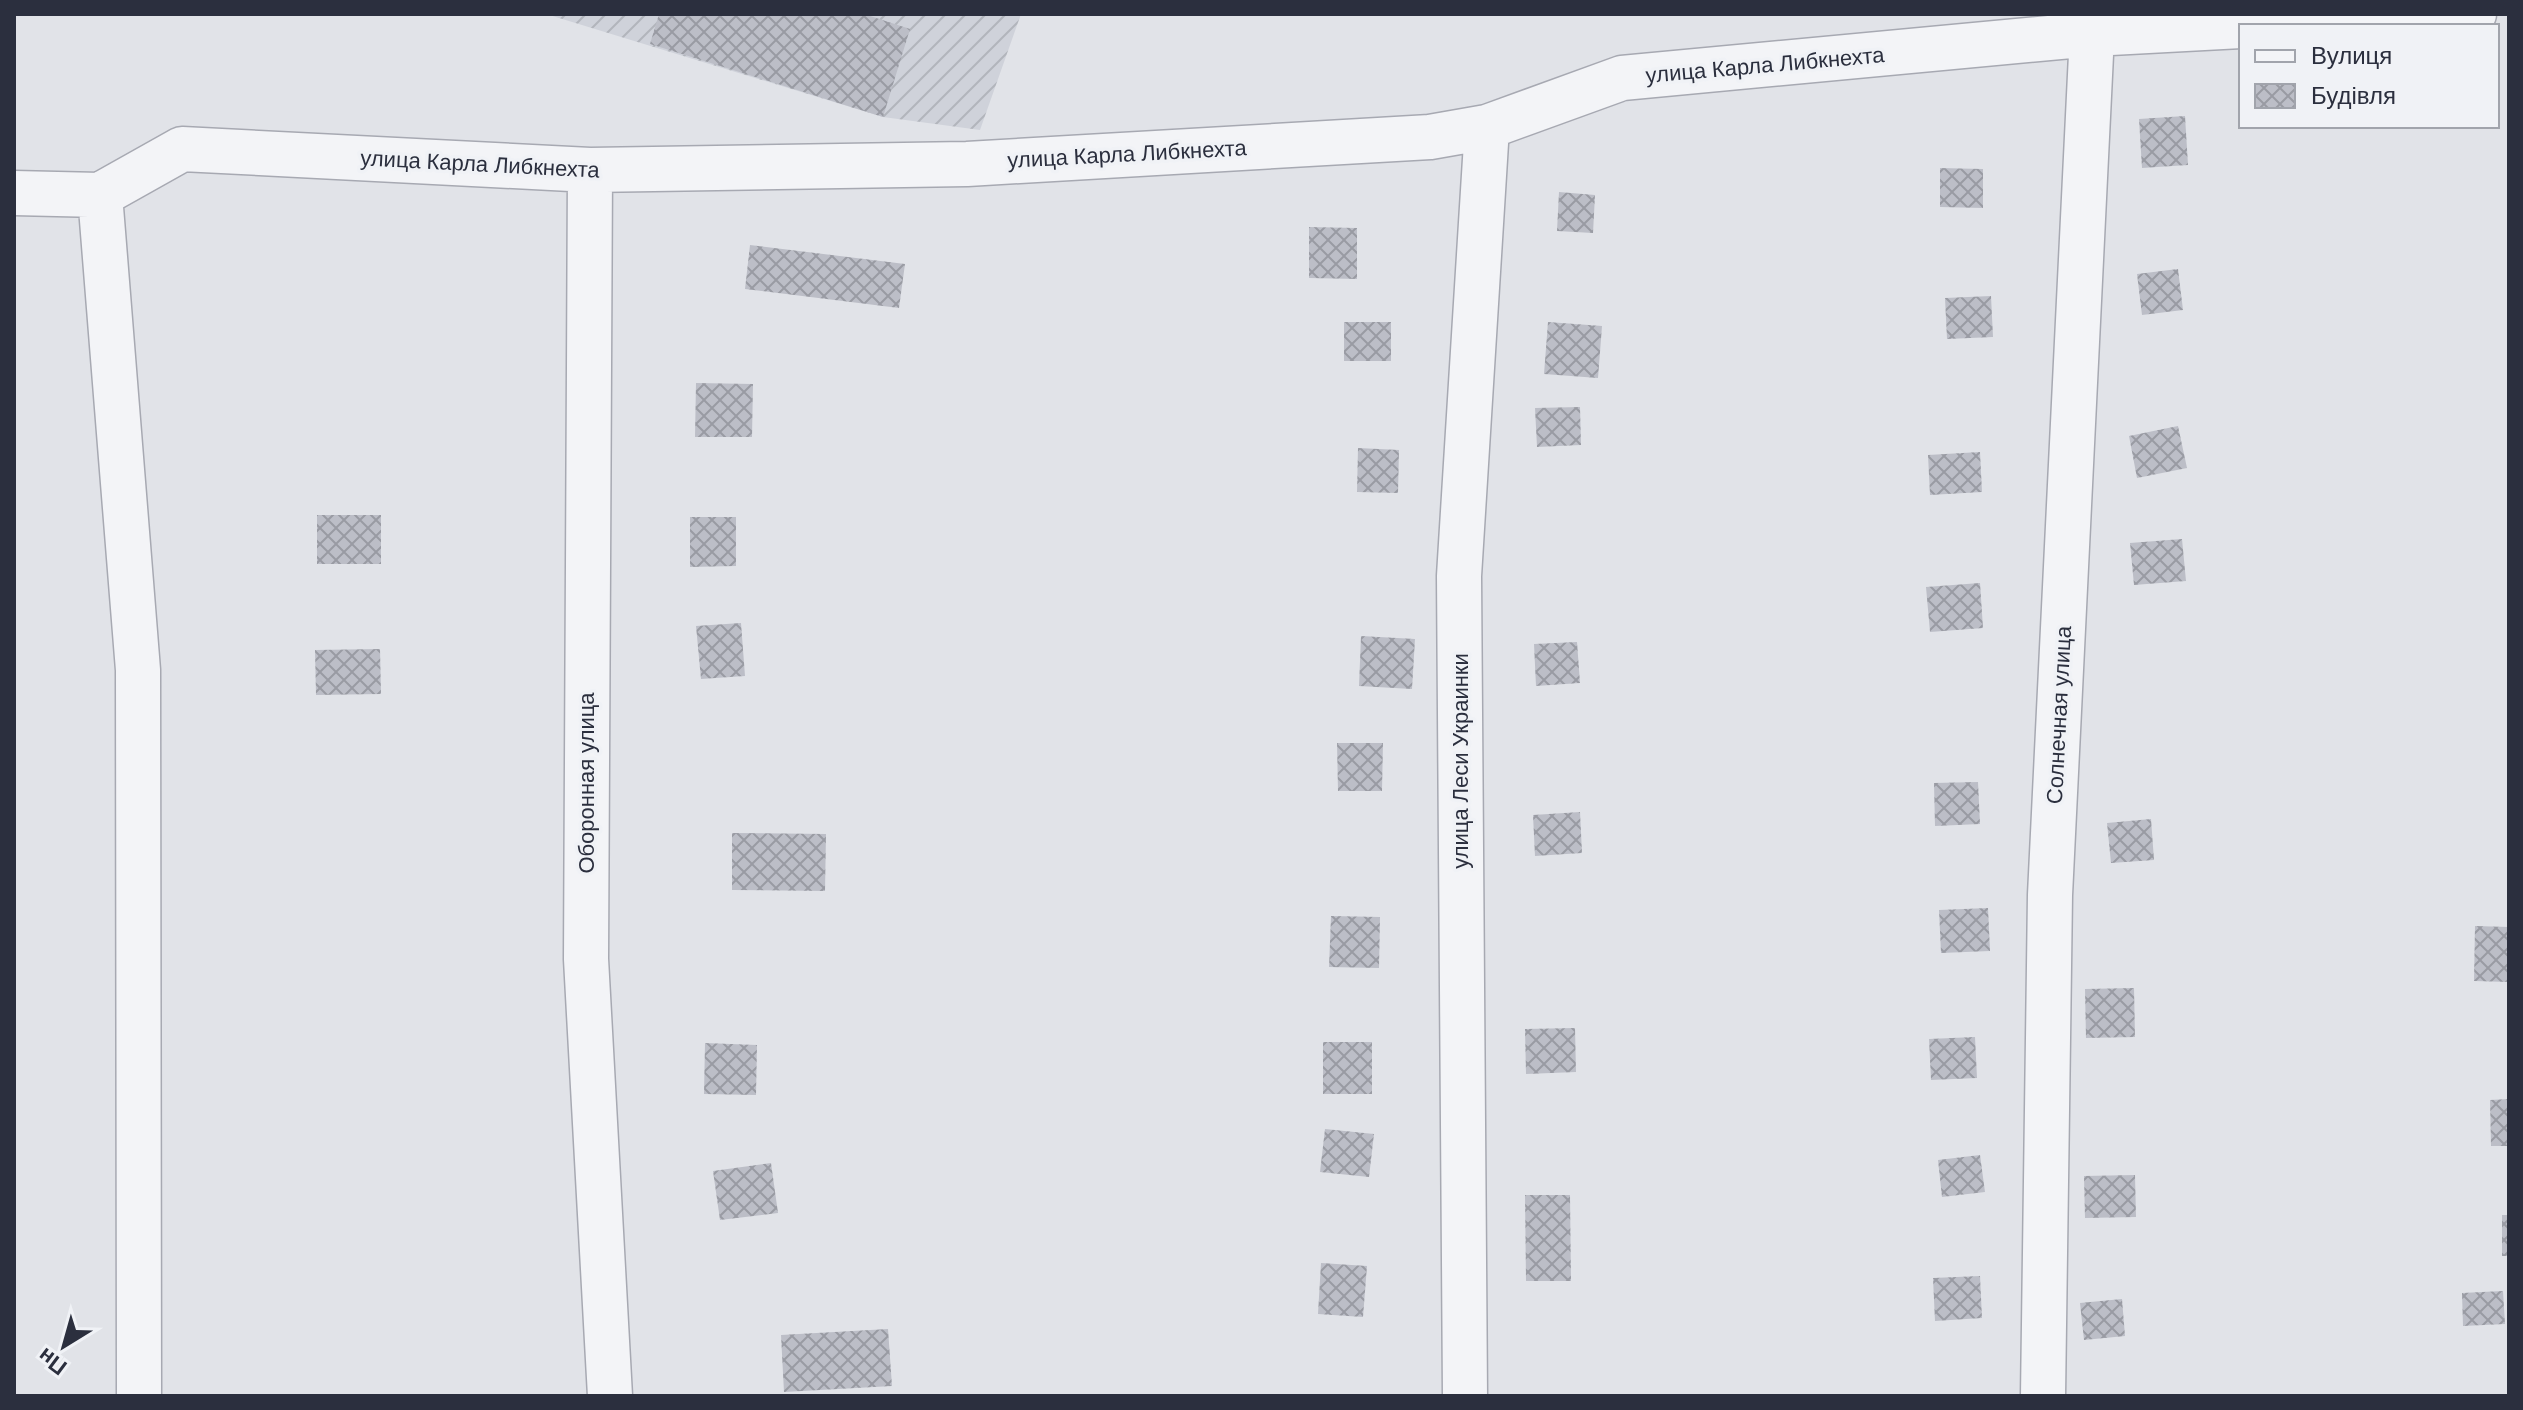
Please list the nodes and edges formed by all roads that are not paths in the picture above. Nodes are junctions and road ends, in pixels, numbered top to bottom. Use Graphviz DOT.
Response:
graph roads {
  1 [pos="2474,14"];
  2 [pos="2281,24"];
  3 [pos="2239,26"];
  4 [pos="2092,34"];
  5 [pos="1487,127"];
  6 [pos="590,170"];
  7 [pos="14,193"];
  8 [pos="100,195"];
  9 [pos="139,1396"];
  10 [pos="610,1396"];
  11 [pos="1465,1396"];
  12 [pos="2043,1396"];
  1 -- 2 [label="street, улица Карла Либкнехта"];
  3 -- 4 [label="street, улица Карла Либкнехта"];
  4 -- 5 [label="street, улица Карла Либкнехта"];
  4 -- 12 [label="street, Солнечная улица"];
  5 -- 6 [label="street, улица Карла Либкнехта"];
  5 -- 11 [label="street, улица Леси Украинки"];
  6 -- 8 [label="street, улица Карла Либкнехта"];
  6 -- 10 [label="street, Оборонная улица"];
  7 -- 8 [label="street"];
  8 -- 9 [label="street"];
}
